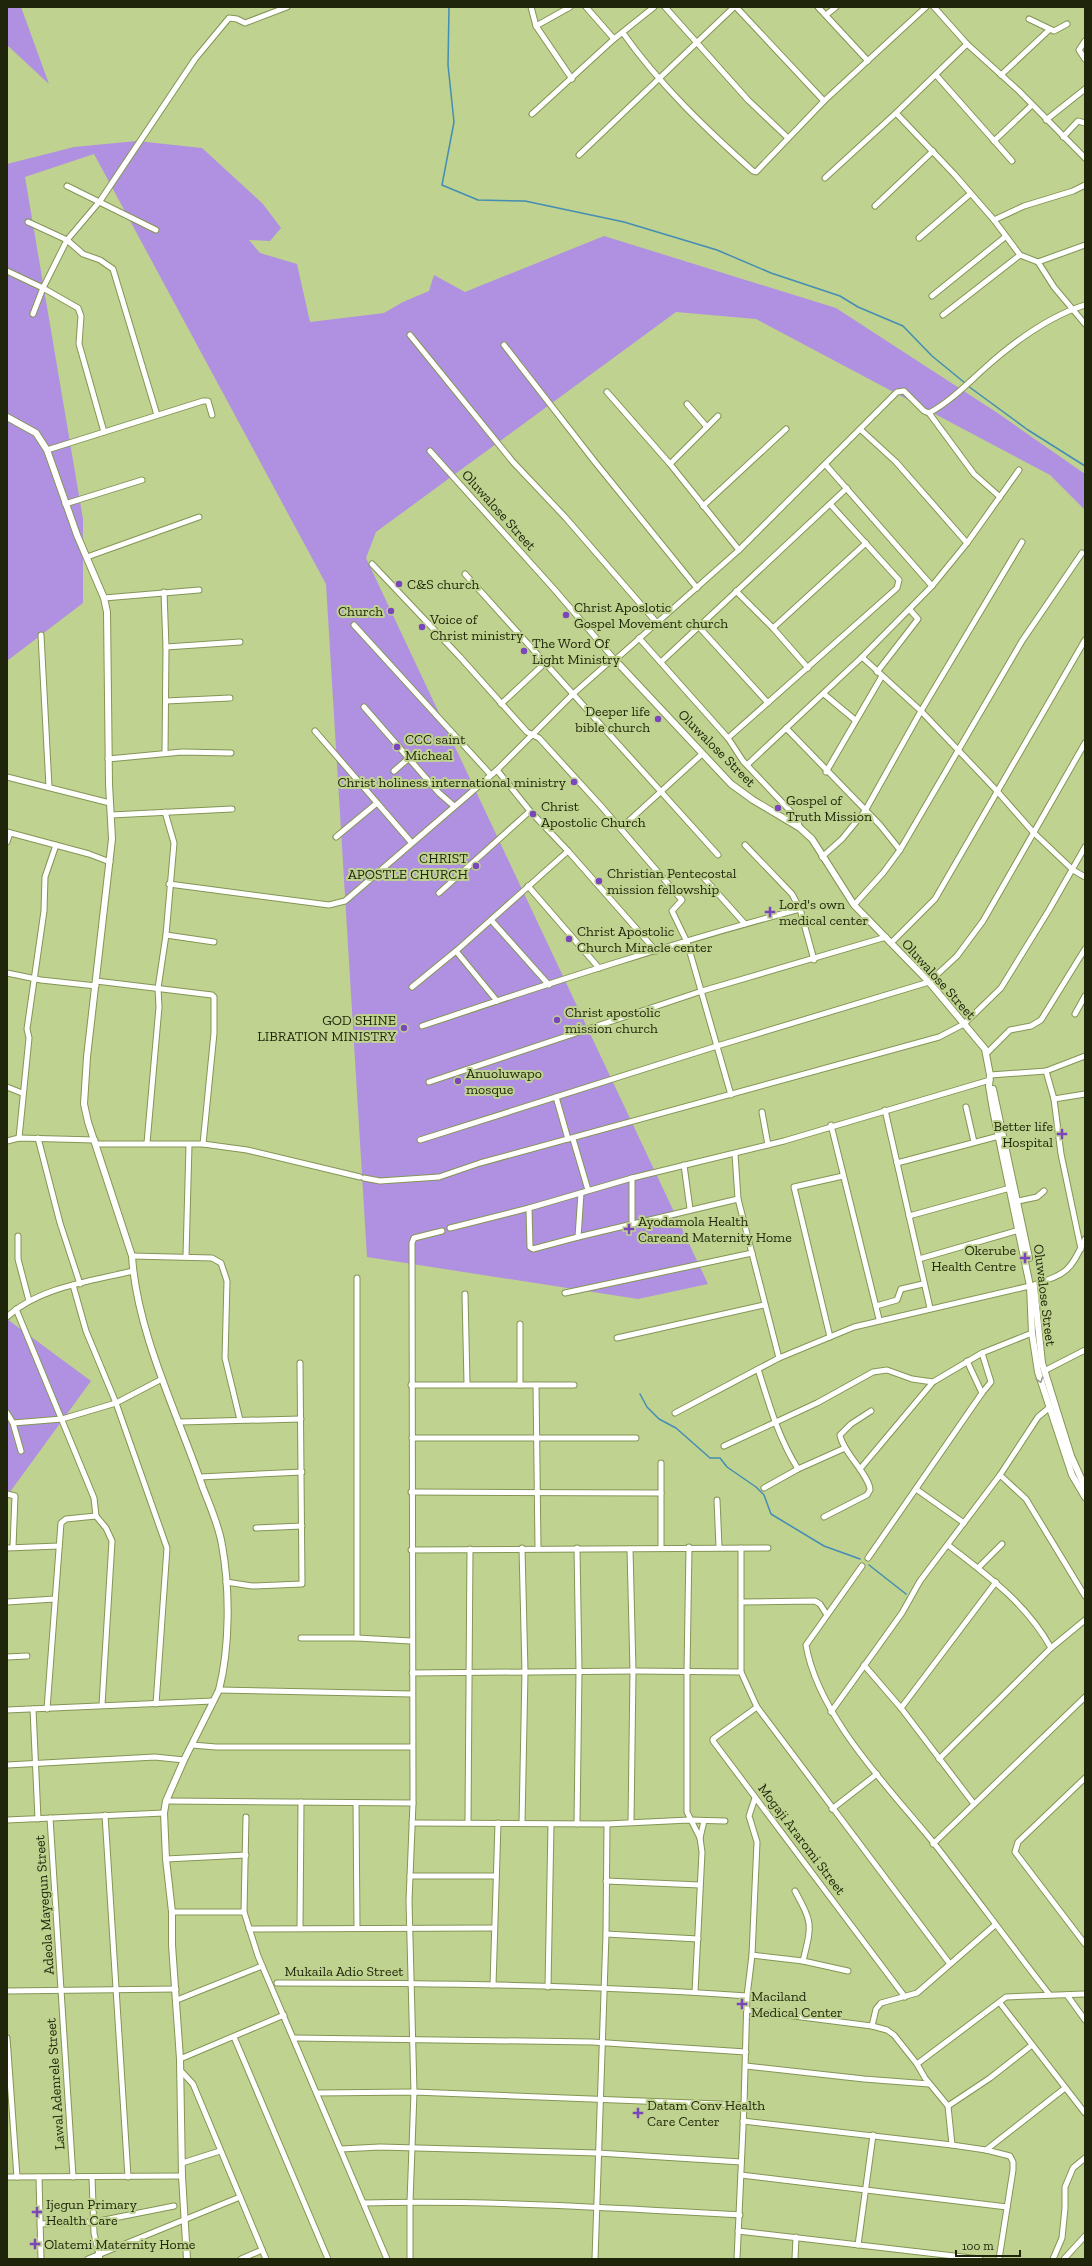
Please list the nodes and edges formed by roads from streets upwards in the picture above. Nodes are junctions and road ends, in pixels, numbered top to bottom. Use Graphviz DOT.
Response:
graph roads {
  1 [pos="287,7"];
  2 [pos="531,7"];
  3 [pos="570,7"];
  4 [pos="586,7"];
  5 [pos="654,7"];
  6 [pos="665,7"];
  7 [pos="735,7"];
  8 [pos="818,7"];
  9 [pos="836,7"];
  10 [pos="926,7"];
  11 [pos="934,7"];
  12 [pos="826,16"];
  13 [pos="1029,18"];
  14 [pos="1067,24"];
  15 [pos="536,26"];
  16 [pos="1049,30"];
  17 [pos="623,33"];
  18 [pos="614,39"];
  19 [pos="1085,41"];
  20 [pos="698,44"];
  21 [pos="967,44"];
  22 [pos="1085,59"];
  23 [pos="868,62"];
  24 [pos="936,75"];
  25 [pos="1001,75"];
  26 [pos="659,77"];
  27 [pos="572,79"];
  28 [pos="1085,90"];
  29 [pos="824,101"];
  30 [pos="1032,105"];
  31 [pos="896,113"];
  32 [pos="532,114"];
  33 [pos="1046,120"];
  34 [pos="1085,124"];
  35 [pos="1063,137"];
  36 [pos="788,138"];
  37 [pos="994,141"];
  38 [pos="933,152"];
  39 [pos="579,155"];
  40 [pos="1085,158"];
  41 [pos="1012,161"];
  42 [pos="825,178"];
  43 [pos="1085,185"];
  44 [pos="67,186"];
  45 [pos="970,194"];
  46 [pos="100,201"];
  47 [pos="875,206"];
  48 [pos="994,220"];
  49 [pos="28,222"];
  50 [pos="156,230"];
  51 [pos="1005,237"];
  52 [pos="919,238"];
  53 [pos="67,240"];
  54 [pos="1085,245"];
  55 [pos="1020,255"];
  56 [pos="1038,262"];
  57 [pos="7,271"];
  58 [pos="43,288"];
  59 [pos="932,296"];
  60 [pos="1085,305"];
  61 [pos="1074,309"];
  62 [pos="33,314"];
  63 [pos="943,315"];
  64 [pos="1085,324"];
  65 [pos="410,335"];
  66 [pos="504,345"];
  67 [pos="607,392"];
  68 [pos="688,404"];
  69 [pos="929,413"];
  70 [pos="157,415"];
  71 [pos="212,415"];
  72 [pos="718,416"];
  73 [pos="7,417"];
  74 [pos="707,427"];
  75 [pos="786,429"];
  76 [pos="860,429"];
  77 [pos="104,432"];
  78 [pos="47,450"];
  79 [pos="430,451"];
  80 [pos="670,464"];
  81 [pos="825,464"];
  82 [pos="1019,470"];
  83 [pos="142,480"];
  84 [pos="847,488"];
  85 [pos="1000,498"];
  86 [pos="65,504"];
  87 [pos="830,504"];
  88 [pos="703,506"];
  89 [pos="199,518"];
  90 [pos="1022,542"];
  91 [pos="866,543"];
  92 [pos="967,543"];
  93 [pos="739,550"];
  94 [pos="1082,553"];
  95 [pos="87,557"];
  96 [pos="372,564"];
  97 [pos="465,574"];
  98 [pos="932,586"];
  99 [pos="697,588"];
  100 [pos="199,590"];
  101 [pos="736,591"];
  102 [pos="164,592"];
  103 [pos="104,598"];
  104 [pos="910,610"];
  105 [pos="656,623"];
  106 [pos="354,624"];
  107 [pos="699,627"];
  108 [pos="773,628"];
  109 [pos="40,635"];
  110 [pos="639,638"];
  111 [pos="1085,640"];
  112 [pos="240,642"];
  113 [pos="166,646"];
  114 [pos="862,657"];
  115 [pos="615,660"];
  116 [pos="546,662"];
  117 [pos="661,662"];
  118 [pos="808,668"];
  119 [pos="877,672"];
  120 [pos="882,676"];
  121 [pos="573,694"];
  122 [pos="824,694"];
  123 [pos="230,698"];
  124 [pos="166,701"];
  125 [pos="768,702"];
  126 [pos="501,704"];
  127 [pos="364,708"];
  128 [pos="921,711"];
  129 [pos="855,720"];
  130 [pos="786,728"];
  131 [pos="314,731"];
  132 [pos="533,735"];
  133 [pos="728,738"];
  134 [pos="1085,743"];
  135 [pos="958,750"];
  136 [pos="166,753"];
  137 [pos="231,753"];
  138 [pos="702,754"];
  139 [pos="409,758"];
  140 [pos="108,759"];
  141 [pos="748,764"];
  142 [pos="497,770"];
  143 [pos="394,771"];
  144 [pos="826,772"];
  145 [pos="490,774"];
  146 [pos="7,777"];
  147 [pos="49,787"];
  148 [pos="997,790"];
  149 [pos="661,792"];
  150 [pos="110,803"];
  151 [pos="377,803"];
  152 [pos="454,806"];
  153 [pos="232,809"];
  154 [pos="530,811"];
  155 [pos="864,811"];
  156 [pos="165,812"];
  157 [pos="111,815"];
  158 [pos="621,828"];
  159 [pos="800,828"];
  160 [pos="8,832"];
  161 [pos="1033,832"];
  162 [pos="336,837"];
  163 [pos="7,842"];
  164 [pos="411,842"];
  165 [pos="56,845"];
  166 [pos="745,845"];
  167 [pos="1085,847"];
  168 [pos="900,850"];
  169 [pos="568,851"];
  170 [pos="718,855"];
  171 [pos="822,857"];
  172 [pos="110,862"];
  173 [pos="1072,870"];
  174 [pos="1085,877"];
  175 [pos="704,878"];
  176 [pos="169,884"];
  177 [pos="528,886"];
  178 [pos="439,893"];
  179 [pos="854,905"];
  180 [pos="800,910"];
  181 [pos="491,920"];
  182 [pos="745,924"];
  183 [pos="166,934"];
  184 [pos="886,937"];
  185 [pos="214,942"];
  186 [pos="687,942"];
  187 [pos="891,943"];
  188 [pos="1085,949"];
  189 [pos="456,951"];
  190 [pos="656,951"];
  191 [pos="814,960"];
  192 [pos="599,968"];
  193 [pos="7,973"];
  194 [pos="34,977"];
  195 [pos="930,982"];
  196 [pos="96,984"];
  197 [pos="549,985"];
  198 [pos="412,987"];
  199 [pos="158,988"];
  200 [pos="702,991"];
  201 [pos="1085,996"];
  202 [pos="497,1001"];
  203 [pos="1075,1014"];
  204 [pos="964,1024"];
  205 [pos="422,1026"];
  206 [pos="717,1046"];
  207 [pos="986,1054"];
  208 [pos="1085,1056"];
  209 [pos="1046,1071"];
  210 [pos="990,1077"];
  211 [pos="429,1082"];
  212 [pos="7,1087"];
  213 [pos="22,1093"];
  214 [pos="731,1094"];
  215 [pos="1085,1094"];
  216 [pos="556,1097"];
  217 [pos="1054,1099"];
  218 [pos="966,1107"];
  219 [pos="885,1110"];
  220 [pos="762,1112"];
  221 [pos="831,1126"];
  222 [pos="999,1136"];
  223 [pos="19,1138"];
  224 [pos="38,1138"];
  225 [pos="571,1139"];
  226 [pos="420,1140"];
  227 [pos="7,1141"];
  228 [pos="96,1142"];
  229 [pos="974,1142"];
  230 [pos="147,1143"];
  231 [pos="203,1144"];
  232 [pos="188,1145"];
  233 [pos="768,1145"];
  234 [pos="735,1154"];
  235 [pos="897,1163"];
  236 [pos="684,1165"];
  237 [pos="843,1176"];
  238 [pos="632,1178"];
  239 [pos="1010,1188"];
  240 [pos="588,1190"];
  241 [pos="1044,1191"];
  242 [pos="581,1193"];
  243 [pos="738,1199"];
  244 [pos="1016,1202"];
  245 [pos="529,1208"];
  246 [pos="690,1209"];
  247 [pos="909,1216"];
  248 [pos="632,1224"];
  249 [pos="450,1228"];
  250 [pos="1019,1230"];
  251 [pos="442,1231"];
  252 [pos="18,1236"];
  253 [pos="578,1236"];
  254 [pos="1085,1239"];
  255 [pos="1081,1250"];
  256 [pos="752,1253"];
  257 [pos="132,1256"];
  258 [pos="186,1256"];
  259 [pos="919,1259"];
  260 [pos="133,1271"];
  261 [pos="357,1278"];
  262 [pos="80,1284"];
  263 [pos="924,1284"];
  264 [pos="73,1285"];
  265 [pos="1032,1286"];
  266 [pos="565,1293"];
  267 [pos="465,1294"];
  268 [pos="29,1300"];
  269 [pos="764,1305"];
  270 [pos="876,1306"];
  271 [pos="930,1308"];
  272 [pos="16,1309"];
  273 [pos="7,1317"];
  274 [pos="879,1320"];
  275 [pos="520,1324"];
  276 [pos="1032,1333"];
  277 [pos="830,1337"];
  278 [pos="617,1338"];
  279 [pos="1085,1350"];
  280 [pos="982,1353"];
  281 [pos="779,1358"];
  282 [pos="967,1361"];
  283 [pos="300,1363"];
  284 [pos="758,1369"];
  285 [pos="1044,1371"];
  286 [pos="162,1379"];
  287 [pos="933,1382"];
  288 [pos="467,1384"];
  289 [pos="411,1385"];
  290 [pos="520,1385"];
  291 [pos="536,1385"];
  292 [pos="574,1385"];
  293 [pos="982,1393"];
  294 [pos="116,1403"];
  295 [pos="1050,1407"];
  296 [pos="870,1411"];
  297 [pos="7,1413"];
  298 [pos="675,1413"];
  299 [pos="301,1418"];
  300 [pos="62,1419"];
  301 [pos="240,1420"];
  302 [pos="180,1422"];
  303 [pos="13,1423"];
  304 [pos="774,1423"];
  305 [pos="537,1437"];
  306 [pos="412,1438"];
  307 [pos="636,1438"];
  308 [pos="724,1446"];
  309 [pos="845,1448"];
  310 [pos="21,1451"];
  311 [pos="661,1463"];
  312 [pos="798,1469"];
  313 [pos="860,1469"];
  314 [pos="302,1472"];
  315 [pos="1000,1474"];
  316 [pos="200,1477"];
  317 [pos="1085,1487"];
  318 [pos="764,1488"];
  319 [pos="916,1489"];
  320 [pos="411,1492"];
  321 [pos="537,1493"];
  322 [pos="661,1493"];
  323 [pos="7,1494"];
  324 [pos="1085,1497"];
  325 [pos="716,1500"];
  326 [pos="96,1516"];
  327 [pos="824,1517"];
  328 [pos="964,1523"];
  329 [pos="302,1526"];
  330 [pos="256,1528"];
  331 [pos="1002,1544"];
  332 [pos="948,1545"];
  333 [pos="59,1546"];
  334 [pos="661,1547"];
  335 [pos="689,1547"];
  336 [pos="719,1547"];
  337 [pos="10,1548"];
  338 [pos="522,1548"];
  339 [pos="538,1548"];
  340 [pos="577,1548"];
  341 [pos="630,1548"];
  342 [pos="741,1548"];
  343 [pos="768,1548"];
  344 [pos="470,1549"];
  345 [pos="411,1550"];
  346 [pos="868,1558"];
  347 [pos="862,1566"];
  348 [pos="978,1568"];
  349 [pos="226,1582"];
  350 [pos="996,1582"];
  351 [pos="1085,1596"];
  352 [pos="55,1599"];
  353 [pos="7,1602"];
  354 [pos="742,1602"];
  355 [pos="827,1615"];
  356 [pos="1085,1620"];
  357 [pos="301,1638"];
  358 [pos="357,1638"];
  359 [pos="411,1641"];
  360 [pos="1051,1648"];
  361 [pos="27,1656"];
  362 [pos="7,1657"];
  363 [pos="864,1665"];
  364 [pos="579,1671"];
  365 [pos="633,1671"];
  366 [pos="469,1672"];
  367 [pos="525,1672"];
  368 [pos="687,1672"];
  369 [pos="741,1672"];
  370 [pos="412,1673"];
  371 [pos="219,1690"];
  372 [pos="412,1694"];
  373 [pos="1085,1697"];
  374 [pos="213,1701"];
  375 [pos="156,1704"];
  376 [pos="102,1705"];
  377 [pos="757,1707"];
  378 [pos="901,1708"];
  379 [pos="33,1709"];
  380 [pos="47,1709"];
  381 [pos="7,1710"];
  382 [pos="831,1712"];
  383 [pos="192,1745"];
  384 [pos="412,1747"];
  385 [pos="939,1759"];
  386 [pos="184,1760"];
  387 [pos="34,1763"];
  388 [pos="7,1765"];
  389 [pos="877,1774"];
  390 [pos="1085,1778"];
  391 [pos="755,1798"];
  392 [pos="166,1801"];
  393 [pos="301,1802"];
  394 [pos="356,1803"];
  395 [pos="412,1803"];
  396 [pos="974,1804"];
  397 [pos="832,1809"];
  398 [pos="164,1813"];
  399 [pos="105,1815"];
  400 [pos="246,1817"];
  401 [pos="38,1818"];
  402 [pos="50,1818"];
  403 [pos="7,1820"];
  404 [pos="690,1820"];
  405 [pos="725,1820"];
  406 [pos="704,1821"];
  407 [pos="468,1822"];
  408 [pos="631,1822"];
  409 [pos="412,1823"];
  410 [pos="498,1823"];
  411 [pos="522,1823"];
  412 [pos="551,1824"];
  413 [pos="577,1824"];
  414 [pos="607,1824"];
  415 [pos="700,1838"];
  416 [pos="933,1844"];
  417 [pos="246,1855"];
  418 [pos="166,1859"];
  419 [pos="410,1876"];
  420 [pos="496,1876"];
  421 [pos="606,1881"];
  422 [pos="700,1885"];
  423 [pos="795,1891"];
  424 [pos="172,1912"];
  425 [pos="244,1912"];
  426 [pos="995,1925"];
  427 [pos="300,1928"];
  428 [pos="357,1928"];
  429 [pos="410,1928"];
  430 [pos="494,1928"];
  431 [pos="249,1929"];
  432 [pos="606,1934"];
  433 [pos="698,1939"];
  434 [pos="1085,1944"];
  435 [pos="752,1955"];
  436 [pos="803,1961"];
  437 [pos="950,1964"];
  438 [pos="262,1966"];
  439 [pos="848,1971"];
  440 [pos="277,1983"];
  441 [pos="412,1983"];
  442 [pos="493,1985"];
  443 [pos="548,1987"];
  444 [pos="176,1989"];
  445 [pos="604,1989"];
  446 [pos="62,1990"];
  447 [pos="117,1990"];
  448 [pos="7,1991"];
  449 [pos="695,1992"];
  450 [pos="1049,1994"];
  451 [pos="1085,1994"];
  452 [pos="1066,1995"];
  453 [pos="747,1996"];
  454 [pos="905,1996"];
  455 [pos="176,2000"];
  456 [pos="1000,2003"];
  457 [pos="747,2010"];
  458 [pos="284,2016"];
  459 [pos="1085,2020"];
  460 [pos="872,2026"];
  461 [pos="234,2037"];
  462 [pos="7,2038"];
  463 [pos="294,2038"];
  464 [pos="414,2039"];
  465 [pos="602,2042"];
  466 [pos="1032,2045"];
  467 [pos="746,2052"];
  468 [pos="180,2059"];
  469 [pos="917,2064"];
  470 [pos="746,2066"];
  471 [pos="180,2070"];
  472 [pos="929,2084"];
  473 [pos="1065,2088"];
  474 [pos="414,2092"];
  475 [pos="317,2093"];
  476 [pos="600,2098"];
  477 [pos="744,2105"];
  478 [pos="948,2106"];
  479 [pos="1085,2113"];
  480 [pos="743,2121"];
  481 [pos="873,2135"];
  482 [pos="952,2145"];
  483 [pos="412,2147"];
  484 [pos="341,2149"];
  485 [pos="986,2150"];
  486 [pos="220,2151"];
  487 [pos="598,2153"];
  488 [pos="1085,2158"];
  489 [pos="741,2162"];
  490 [pos="182,2163"];
  491 [pos="741,2175"];
  492 [pos="182,2176"];
  493 [pos="7,2177"];
  494 [pos="17,2177"];
  495 [pos="39,2177"];
  496 [pos="73,2177"];
  497 [pos="92,2177"];
  498 [pos="128,2177"];
  499 [pos="864,2189"];
  500 [pos="240,2197"];
  501 [pos="410,2202"];
  502 [pos="364,2203"];
  503 [pos="174,2206"];
  504 [pos="1007,2207"];
  505 [pos="596,2208"];
  506 [pos="740,2215"];
  507 [pos="185,2220"];
  508 [pos="94,2222"];
  509 [pos="40,2224"];
  510 [pos="738,2230"];
  511 [pos="1085,2236"];
  512 [pos="796,2237"];
  513 [pos="858,2245"];
  514 [pos="262,2250"];
  515 [pos="99,2257"];
  516 [pos="948,2257"];
  517 [pos="41,2259"];
  518 [pos="88,2259"];
  519 [pos="187,2259"];
  520 [pos="241,2259"];
  521 [pos="266,2259"];
  522 [pos="328,2259"];
  523 [pos="387,2259"];
  524 [pos="410,2259"];
  525 [pos="414,2259"];
  526 [pos="595,2259"];
  527 [pos="737,2259"];
  528 [pos="795,2259"];
  529 [pos="980,2259"];
  530 [pos="999,2259"];
  531 [pos="1053,2259"];
  532 [pos="1064,2259"];
  1 -- 46 [label="street"];
  2 -- 15 [label="street"];
  3 -- 15 [label="street"];
  4 -- 18 [label="street"];
  5 -- 17 [label="street"];
  6 -- 20 [label="street"];
  7 -- 20 [label="street"];
  7 -- 29 [label="street"];
  8 -- 12 [label="street"];
  9 -- 12 [label="street"];
  10 -- 23 [label="street"];
  11 -- 21 [label="street"];
  12 -- 23 [label="street"];
  13 -- 16 [label="street"];
  14 -- 16 [label="street"];
  15 -- 27 [label="street"];
  16 -- 25 [label="street"];
  17 -- 18 [label="street"];
  17 -- 26 [label="street"];
  18 -- 27 [label="street"];
  19 -- 22 [label="street"];
  20 -- 26 [label="street"];
  20 -- 36 [label="street"];
  21 -- 24 [label="street"];
  21 -- 25 [label="street"];
  23 -- 29 [label="street"];
  24 -- 31 [label="street"];
  24 -- 37 [label="street"];
  25 -- 30 [label="street"];
  26 -- 36 [label="street"];
  26 -- 39 [label="street"];
  27 -- 32 [label="street"];
  28 -- 33 [label="street"];
  29 -- 36 [label="street"];
  30 -- 33 [label="street"];
  30 -- 37 [label="street"];
  31 -- 38 [label="street"];
  31 -- 42 [label="street"];
  33 -- 35 [label="street"];
  34 -- 35 [label="street"];
  35 -- 40 [label="street"];
  37 -- 41 [label="street"];
  38 -- 45 [label="street"];
  38 -- 47 [label="street"];
  43 -- 48 [label="street"];
  44 -- 46 [label="street"];
  45 -- 48 [label="street"];
  45 -- 52 [label="street"];
  46 -- 50 [label="street"];
  46 -- 53 [label="street"];
  48 -- 51 [label="street"];
  49 -- 53 [label="street"];
  51 -- 55 [label="street"];
  51 -- 59 [label="street"];
  53 -- 58 [label="street"];
  53 -- 70 [label="street"];
  54 -- 56 [label="street"];
  55 -- 56 [label="street"];
  55 -- 63 [label="street"];
  56 -- 61 [label="street"];
  57 -- 58 [label="street"];
  58 -- 62 [label="street"];
  58 -- 77 [label="street"];
  60 -- 61 [label="street"];
  61 -- 64 [label="street"];
  61 -- 69 [label="street"];
  65 -- 105 [label="street"];
  66 -- 99 [label="street"];
  67 -- 80 [label="street"];
  68 -- 74 [label="street"];
  69 -- 76 [label="street"];
  69 -- 85 [label="street"];
  70 -- 71 [label="street"];
  70 -- 77 [label="street"];
  72 -- 74 [label="street"];
  73 -- 78 [label="street"];
  74 -- 80 [label="street"];
  75 -- 88 [label="street"];
  76 -- 81 [label="street"];
  76 -- 92 [label="street"];
  77 -- 78 [label="street"];
  78 -- 86 [label="street"];
  79 -- 115 [label="street, Oluwalose Street"];
  80 -- 88 [label="street"];
  81 -- 84 [label="street"];
  81 -- 93 [label="street"];
  82 -- 85 [label="street"];
  83 -- 86 [label="street"];
  84 -- 87 [label="street"];
  84 -- 98 [label="street"];
  85 -- 92 [label="street"];
  86 -- 95 [label="street"];
  87 -- 91 [label="street"];
  87 -- 101 [label="street"];
  88 -- 93 [label="street"];
  89 -- 95 [label="street"];
  90 -- 128 [label="street"];
  91 -- 108 [label="street"];
  91 -- 118 [label="street"];
  92 -- 98 [label="street"];
  93 -- 99 [label="street"];
  94 -- 135 [label="street"];
  95 -- 103 [label="street"];
  96 -- 126 [label="street"];
  97 -- 116 [label="street"];
  98 -- 104 [label="street"];
  99 -- 105 [label="street"];
  100 -- 102 [label="street"];
  101 -- 107 [label="street"];
  101 -- 108 [label="street"];
  102 -- 103 [label="street"];
  102 -- 113 [label="street"];
  103 -- 140 [label="street"];
  104 -- 114 [label="street"];
  104 -- 119 [label="street"];
  105 -- 110 [label="street"];
  106 -- 145 [label="street"];
  107 -- 117 [label="street"];
  107 -- 125 [label="street"];
  108 -- 118 [label="street"];
  109 -- 147 [label="street"];
  110 -- 115 [label="street"];
  110 -- 117 [label="street"];
  111 -- 148 [label="street"];
  112 -- 113 [label="street"];
  113 -- 124 [label="street"];
  114 -- 119 [label="street"];
  114 -- 122 [label="street"];
  115 -- 121 [label="street"];
  115 -- 138 [label="street, Oluwalose Street"];
  116 -- 121 [label="street"];
  116 -- 126 [label="street"];
  117 -- 133 [label="street"];
  118 -- 125 [label="street"];
  119 -- 120 [label="street"];
  120 -- 128 [label="street"];
  120 -- 129 [label="street"];
  121 -- 132 [label="street"];
  121 -- 149 [label="street"];
  122 -- 129 [label="street"];
  122 -- 130 [label="street"];
  123 -- 124 [label="street"];
  124 -- 136 [label="street"];
  125 -- 133 [label="street"];
  126 -- 132 [label="street"];
  127 -- 139 [label="street"];
  128 -- 135 [label="street"];
  128 -- 155 [label="street"];
  129 -- 144 [label="street"];
  130 -- 141 [label="street"];
  130 -- 144 [label="street"];
  131 -- 151 [label="street"];
  132 -- 142 [label="street"];
  132 -- 158 [label="street"];
  133 -- 141 [label="street"];
  134 -- 161 [label="street"];
  135 -- 148 [label="street"];
  135 -- 168 [label="street"];
  136 -- 137 [label="street"];
  136 -- 140 [label="street"];
  138 -- 149 [label="street"];
  138 -- 159 [label="street, Oluwalose Street"];
  139 -- 143 [label="street"];
  139 -- 152 [label="street"];
  140 -- 150 [label="street"];
  141 -- 159 [label="street"];
  142 -- 145 [label="street"];
  142 -- 154 [label="street"];
  144 -- 155 [label="street"];
  145 -- 152 [label="street"];
  146 -- 147 [label="street"];
  147 -- 150 [label="street"];
  148 -- 161 [label="street"];
  148 -- 187 [label="street"];
  149 -- 158 [label="street"];
  149 -- 170 [label="street"];
  150 -- 157 [label="street"];
  151 -- 162 [label="street"];
  151 -- 164 [label="street"];
  152 -- 164 [label="street"];
  153 -- 156 [label="street"];
  154 -- 169 [label="street"];
  154 -- 178 [label="street"];
  155 -- 168 [label="street"];
  155 -- 171 [label="street"];
  156 -- 157 [label="street"];
  156 -- 176 [label="street"];
  157 -- 172 [label="street"];
  158 -- 186 [label="street"];
  159 -- 171 [label="street, Oluwalose Street"];
  160 -- 163 [label="street"];
  160 -- 165 [label="street"];
  161 -- 173 [label="street"];
  161 -- 195 [label="street"];
  164 -- 176 [label="street"];
  165 -- 172 [label="street"];
  165 -- 194 [label="street"];
  166 -- 180 [label="street"];
  167 -- 173 [label="street"];
  168 -- 179 [label="street"];
  169 -- 177 [label="street"];
  169 -- 190 [label="street"];
  171 -- 179 [label="street, Oluwalose Street"];
  172 -- 196 [label="street"];
  173 -- 174 [label="street"];
  173 -- 204 [label="street"];
  175 -- 182 [label="street"];
  176 -- 183 [label="street"];
  177 -- 181 [label="street"];
  177 -- 192 [label="street"];
  179 -- 184 [label="street, Oluwalose Street"];
  180 -- 182 [label="street"];
  180 -- 191 [label="street"];
  181 -- 189 [label="street"];
  181 -- 197 [label="street"];
  182 -- 186 [label="street"];
  183 -- 185 [label="street"];
  183 -- 199 [label="street"];
  184 -- 187 [label="street, Oluwalose Street"];
  184 -- 191 [label="street"];
  186 -- 190 [label="street"];
  186 -- 200 [label="street"];
  187 -- 195 [label="street, Oluwalose Street"];
  188 -- 207 [label="street"];
  189 -- 198 [label="street"];
  189 -- 202 [label="street"];
  190 -- 192 [label="street"];
  191 -- 200 [label="street"];
  192 -- 197 [label="street"];
  193 -- 194 [label="street"];
  194 -- 196 [label="street"];
  194 -- 213 [label="street"];
  195 -- 204 [label="street, Oluwalose Street"];
  195 -- 206 [label="street"];
  196 -- 199 [label="street"];
  196 -- 228 [label="street"];
  197 -- 202 [label="street"];
  199 -- 230 [label="street"];
  199 -- 231 [label="street"];
  200 -- 206 [label="street"];
  200 -- 211 [label="street"];
  201 -- 203 [label="street"];
  202 -- 205 [label="street"];
  204 -- 207 [label="street, Oluwalose Street"];
  204 -- 214 [label="street"];
  206 -- 214 [label="street"];
  206 -- 216 [label="street"];
  207 -- 210 [label="street, Oluwalose Street"];
  208 -- 209 [label="street"];
  209 -- 210 [label="street"];
  209 -- 217 [label="street"];
  210 -- 219 [label="street"];
  210 -- 222 [label="street, Oluwalose Street"];
  210 -- 244 [label="street, Oluwalose Street"];
  212 -- 213 [label="street"];
  213 -- 223 [label="street"];
  214 -- 225 [label="street"];
  215 -- 217 [label="street"];
  216 -- 225 [label="street"];
  216 -- 226 [label="street"];
  217 -- 255 [label="street"];
  218 -- 229 [label="street"];
  219 -- 221 [label="street"];
  219 -- 235 [label="street"];
  220 -- 233 [label="street"];
  221 -- 233 [label="street"];
  221 -- 237 [label="street"];
  222 -- 229 [label="street"];
  222 -- 239 [label="street, Oluwalose Street"];
  223 -- 224 [label="street"];
  223 -- 227 [label="street"];
  224 -- 228 [label="street"];
  224 -- 262 [label="street"];
  225 -- 231 [label="street"];
  225 -- 240 [label="street"];
  228 -- 230 [label="street"];
  228 -- 257 [label="street"];
  229 -- 235 [label="street"];
  230 -- 232 [label="street"];
  231 -- 232 [label="street"];
  232 -- 258 [label="street"];
  233 -- 234 [label="street"];
  234 -- 236 [label="street"];
  234 -- 243 [label="street"];
  235 -- 247 [label="street"];
  236 -- 238 [label="street"];
  236 -- 246 [label="street"];
  237 -- 270 [label="street"];
  237 -- 277 [label="street"];
  238 -- 240 [label="street"];
  238 -- 248 [label="street"];
  239 -- 244 [label="street, Oluwalose Street"];
  239 -- 247 [label="street"];
  240 -- 242 [label="street"];
  241 -- 244 [label="street"];
  242 -- 245 [label="street"];
  242 -- 253 [label="street"];
  243 -- 246 [label="street"];
  243 -- 256 [label="street"];
  244 -- 250 [label="street, Oluwalose Street"];
  244 -- 265 [label="street, Oluwalose Street"];
  245 -- 249 [label="street"];
  245 -- 253 [label="street"];
  246 -- 248 [label="street"];
  247 -- 259 [label="street"];
  248 -- 253 [label="street"];
  250 -- 259 [label="street"];
  250 -- 265 [label="street, Oluwalose Street"];
  251 -- 289 [label="street"];
  252 -- 268 [label="street"];
  254 -- 255 [label="street"];
  255 -- 265 [label="street"];
  256 -- 266 [label="street"];
  256 -- 269 [label="street"];
  257 -- 258 [label="street"];
  257 -- 260 [label="street"];
  258 -- 301 [label="street"];
  259 -- 263 [label="street"];
  260 -- 262 [label="street"];
  260 -- 286 [label="street"];
  261 -- 358 [label="street"];
  262 -- 264 [label="street"];
  263 -- 270 [label="street"];
  263 -- 271 [label="street"];
  264 -- 268 [label="street"];
  264 -- 294 [label="street"];
  265 -- 271 [label="street"];
  265 -- 276 [label="street, Oluwalose Street"];
  265 -- 285 [label="street, Oluwalose Street"];
  267 -- 288 [label="street"];
  268 -- 272 [label="street"];
  269 -- 278 [label="street"];
  269 -- 281 [label="street"];
  270 -- 274 [label="street"];
  271 -- 274 [label="street"];
  272 -- 273 [label="street"];
  272 -- 300 [label="street"];
  274 -- 277 [label="street"];
  275 -- 290 [label="street"];
  276 -- 280 [label="street"];
  276 -- 295 [label="street, Oluwalose Street, one-way"];
  277 -- 281 [label="street"];
  279 -- 285 [label="street"];
  280 -- 282 [label="street"];
  280 -- 293 [label="street"];
  281 -- 284 [label="street"];
  282 -- 287 [label="street"];
  282 -- 293 [label="street"];
  283 -- 299 [label="street"];
  284 -- 298 [label="street"];
  284 -- 304 [label="street"];
  285 -- 317 [label="street, Oluwalose Street"];
  286 -- 294 [label="street"];
  286 -- 302 [label="street"];
  287 -- 304 [label="street"];
  287 -- 313 [label="street"];
  288 -- 289 [label="street"];
  288 -- 290 [label="street"];
  289 -- 306 [label="street"];
  290 -- 291 [label="street"];
  291 -- 292 [label="street"];
  291 -- 305 [label="street"];
  293 -- 319 [label="street"];
  294 -- 300 [label="street"];
  294 -- 375 [label="street"];
  295 -- 315 [label="street"];
  295 -- 324 [label="street, Oluwalose Street"];
  296 -- 309 [label="street"];
  297 -- 303 [label="street"];
  299 -- 301 [label="street"];
  299 -- 314 [label="street"];
  300 -- 303 [label="street"];
  300 -- 326 [label="street"];
  301 -- 302 [label="street"];
  302 -- 316 [label="street"];
  303 -- 310 [label="street"];
  304 -- 308 [label="street"];
  304 -- 312 [label="street"];
  305 -- 306 [label="street"];
  305 -- 307 [label="street"];
  305 -- 321 [label="street"];
  306 -- 320 [label="street"];
  309 -- 312 [label="street"];
  309 -- 313 [label="street"];
  311 -- 322 [label="street"];
  312 -- 318 [label="street"];
  313 -- 327 [label="street"];
  314 -- 316 [label="street"];
  314 -- 329 [label="street"];
  315 -- 328 [label="street"];
  315 -- 351 [label="street"];
  316 -- 349 [label="street"];
  319 -- 328 [label="street"];
  319 -- 346 [label="street"];
  320 -- 321 [label="street"];
  320 -- 345 [label="street"];
  321 -- 322 [label="street"];
  321 -- 339 [label="street"];
  322 -- 334 [label="street"];
  323 -- 337 [label="street"];
  325 -- 336 [label="street"];
  326 -- 333 [label="street"];
  326 -- 376 [label="street"];
  328 -- 332 [label="street"];
  329 -- 330 [label="street"];
  329 -- 349 [label="street"];
  331 -- 348 [label="street"];
  332 -- 348 [label="street"];
  332 -- 363 [label="street"];
  333 -- 337 [label="street"];
  333 -- 352 [label="street"];
  334 -- 335 [label="street"];
  334 -- 341 [label="street"];
  335 -- 336 [label="street"];
  335 -- 368 [label="street"];
  336 -- 342 [label="street"];
  338 -- 339 [label="street"];
  338 -- 344 [label="street"];
  338 -- 367 [label="street"];
  339 -- 340 [label="street"];
  340 -- 341 [label="street"];
  340 -- 364 [label="street"];
  341 -- 365 [label="street"];
  342 -- 343 [label="street"];
  342 -- 354 [label="street"];
  344 -- 345 [label="street"];
  344 -- 366 [label="street"];
  345 -- 359 [label="street"];
  347 -- 355 [label="street"];
  348 -- 350 [label="street"];
  349 -- 371 [label="street"];
  350 -- 360 [label="street"];
  350 -- 378 [label="street"];
  352 -- 353 [label="street"];
  352 -- 380 [label="street"];
  354 -- 355 [label="street"];
  354 -- 369 [label="street"];
  355 -- 382 [label="street"];
  356 -- 360 [label="street"];
  357 -- 358 [label="street"];
  358 -- 359 [label="street"];
  359 -- 370 [label="street"];
  360 -- 385 [label="street"];
  361 -- 362 [label="street"];
  363 -- 378 [label="street"];
  363 -- 382 [label="street"];
  364 -- 365 [label="street"];
  364 -- 367 [label="street"];
  364 -- 413 [label="street"];
  365 -- 368 [label="street"];
  365 -- 408 [label="street"];
  366 -- 367 [label="street"];
  366 -- 370 [label="street"];
  366 -- 407 [label="street"];
  367 -- 411 [label="street"];
  368 -- 369 [label="street"];
  368 -- 404 [label="street"];
  369 -- 377 [label="street"];
  370 -- 372 [label="street"];
  371 -- 372 [label="street"];
  371 -- 374 [label="street"];
  372 -- 384 [label="street"];
  373 -- 396 [label="street"];
  374 -- 375 [label="street"];
  374 -- 383 [label="street"];
  375 -- 376 [label="street"];
  376 -- 380 [label="street"];
  377 -- 391 [label="street, Mogaji Araromi Street"];
  377 -- 397 [label="street"];
  378 -- 385 [label="street"];
  379 -- 380 [label="street"];
  379 -- 381 [label="street"];
  379 -- 387 [label="street"];
  382 -- 389 [label="street"];
  383 -- 384 [label="street"];
  383 -- 386 [label="street"];
  384 -- 395 [label="street"];
  385 -- 396 [label="street"];
  386 -- 387 [label="street"];
  386 -- 392 [label="street"];
  387 -- 388 [label="street"];
  387 -- 401 [label="street"];
  389 -- 397 [label="street"];
  389 -- 416 [label="street"];
  390 -- 434 [label="street"];
  391 -- 435 [label="street"];
  391 -- 454 [label="street, Mogaji Araromi Street"];
  392 -- 393 [label="street"];
  392 -- 398 [label="street"];
  393 -- 394 [label="street"];
  393 -- 427 [label="street"];
  394 -- 395 [label="street"];
  394 -- 428 [label="street"];
  395 -- 409 [label="street"];
  396 -- 416 [label="street"];
  397 -- 437 [label="street"];
  398 -- 399 [label="street"];
  398 -- 418 [label="street"];
  399 -- 402 [label="street"];
  399 -- 447 [label="street"];
  400 -- 417 [label="street"];
  401 -- 402 [label="street"];
  401 -- 403 [label="street"];
  402 -- 446 [label="street, Adeola Mayegun Street"];
  404 -- 406 [label="street"];
  404 -- 408 [label="street"];
  404 -- 415 [label="street"];
  405 -- 406 [label="street"];
  406 -- 415 [label="street"];
  407 -- 409 [label="street"];
  407 -- 410 [label="street"];
  408 -- 414 [label="street"];
  409 -- 419 [label="street"];
  410 -- 411 [label="street"];
  410 -- 420 [label="street"];
  411 -- 412 [label="street"];
  412 -- 413 [label="street"];
  412 -- 443 [label="street"];
  413 -- 414 [label="street"];
  414 -- 421 [label="street"];
  415 -- 422 [label="street"];
  416 -- 426 [label="street"];
  417 -- 418 [label="street"];
  417 -- 425 [label="street"];
  418 -- 424 [label="street"];
  419 -- 420 [label="street"];
  419 -- 429 [label="street"];
  420 -- 430 [label="street"];
  421 -- 422 [label="street"];
  421 -- 432 [label="street"];
  422 -- 433 [label="street"];
  423 -- 436 [label="street"];
  424 -- 425 [label="street"];
  424 -- 444 [label="street"];
  425 -- 431 [label="street"];
  426 -- 437 [label="street"];
  426 -- 450 [label="street"];
  427 -- 428 [label="street"];
  427 -- 431 [label="street"];
  428 -- 429 [label="street"];
  429 -- 430 [label="street"];
  429 -- 441 [label="street"];
  430 -- 442 [label="street"];
  431 -- 438 [label="street"];
  432 -- 433 [label="street"];
  432 -- 445 [label="street"];
  433 -- 449 [label="street"];
  435 -- 436 [label="street"];
  435 -- 453 [label="street"];
  436 -- 439 [label="street"];
  437 -- 454 [label="street"];
  438 -- 455 [label="street"];
  438 -- 458 [label="street"];
  440 -- 441 [label="street, Mukaila Adio Street"];
  441 -- 442 [label="street, Mukaila Adio Street"];
  441 -- 464 [label="street"];
  442 -- 443 [label="street, Mukaila Adio Street"];
  443 -- 445 [label="street, Mukaila Adio Street"];
  444 -- 447 [label="street"];
  444 -- 455 [label="street"];
  445 -- 449 [label="street, Mukaila Adio Street"];
  445 -- 465 [label="street"];
  446 -- 447 [label="street"];
  446 -- 448 [label="street"];
  446 -- 496 [label="street, Lawal Adenrele Street"];
  447 -- 498 [label="street"];
  449 -- 453 [label="street, Mukaila Adio Street"];
  450 -- 452 [label="street"];
  450 -- 456 [label="street"];
  451 -- 452 [label="street"];
  452 -- 459 [label="street"];
  453 -- 457 [label="street"];
  454 -- 460 [label="street"];
  455 -- 468 [label="street"];
  456 -- 466 [label="street"];
  456 -- 469 [label="street"];
  457 -- 460 [label="street"];
  457 -- 467 [label="street"];
  458 -- 461 [label="street"];
  458 -- 463 [label="street"];
  460 -- 469 [label="street"];
  461 -- 468 [label="street"];
  461 -- 522 [label="street"];
  462 -- 494 [label="street"];
  463 -- 464 [label="street"];
  463 -- 475 [label="street"];
  464 -- 465 [label="street"];
  464 -- 474 [label="street"];
  465 -- 467 [label="street"];
  465 -- 476 [label="street"];
  466 -- 473 [label="street"];
  466 -- 478 [label="street"];
  467 -- 470 [label="street"];
  468 -- 471 [label="street"];
  469 -- 472 [label="street"];
  470 -- 472 [label="street"];
  470 -- 477 [label="street"];
  471 -- 486 [label="street"];
  471 -- 490 [label="street"];
  472 -- 478 [label="street"];
  473 -- 479 [label="street"];
  473 -- 485 [label="street"];
  474 -- 475 [label="street"];
  474 -- 476 [label="street"];
  474 -- 483 [label="street"];
  475 -- 484 [label="street"];
  476 -- 477 [label="street"];
  476 -- 487 [label="street"];
  477 -- 480 [label="street"];
  478 -- 482 [label="street"];
  480 -- 481 [label="street"];
  480 -- 489 [label="street"];
  481 -- 482 [label="street"];
  481 -- 499 [label="street"];
  482 -- 485 [label="street"];
  483 -- 484 [label="street"];
  483 -- 487 [label="street"];
  483 -- 501 [label="street"];
  484 -- 502 [label="street"];
  485 -- 504 [label="street"];
  486 -- 490 [label="street"];
  486 -- 500 [label="street"];
  487 -- 489 [label="street"];
  487 -- 505 [label="street"];
  488 -- 531 [label="street"];
  489 -- 491 [label="street"];
  490 -- 492 [label="street"];
  491 -- 499 [label="street"];
  491 -- 506 [label="street"];
  492 -- 498 [label="street"];
  492 -- 507 [label="street"];
  493 -- 494 [label="street"];
  494 -- 495 [label="street"];
  495 -- 496 [label="street"];
  495 -- 509 [label="street"];
  496 -- 497 [label="street"];
  497 -- 498 [label="street"];
  497 -- 508 [label="street"];
  499 -- 504 [label="street"];
  499 -- 513 [label="street"];
  500 -- 507 [label="street"];
  500 -- 514 [label="street"];
  501 -- 502 [label="street"];
  501 -- 505 [label="street"];
  501 -- 524 [label="street"];
  502 -- 523 [label="street"];
  503 -- 508 [label="street"];
  504 -- 530 [label="street"];
  505 -- 506 [label="street"];
  505 -- 526 [label="street"];
  506 -- 510 [label="street"];
  507 -- 515 [label="street"];
  507 -- 519 [label="street"];
  508 -- 509 [label="street"];
  508 -- 515 [label="street"];
  509 -- 517 [label="street"];
  510 -- 512 [label="street"];
  510 -- 527 [label="street"];
  511 -- 532 [label="street"];
  512 -- 513 [label="street"];
  512 -- 528 [label="street"];
  513 -- 516 [label="street"];
  514 -- 520 [label="street"];
  514 -- 521 [label="street"];
  515 -- 518 [label="street"];
  516 -- 529 [label="street"];
  524 -- 525 [label="street"];
}
